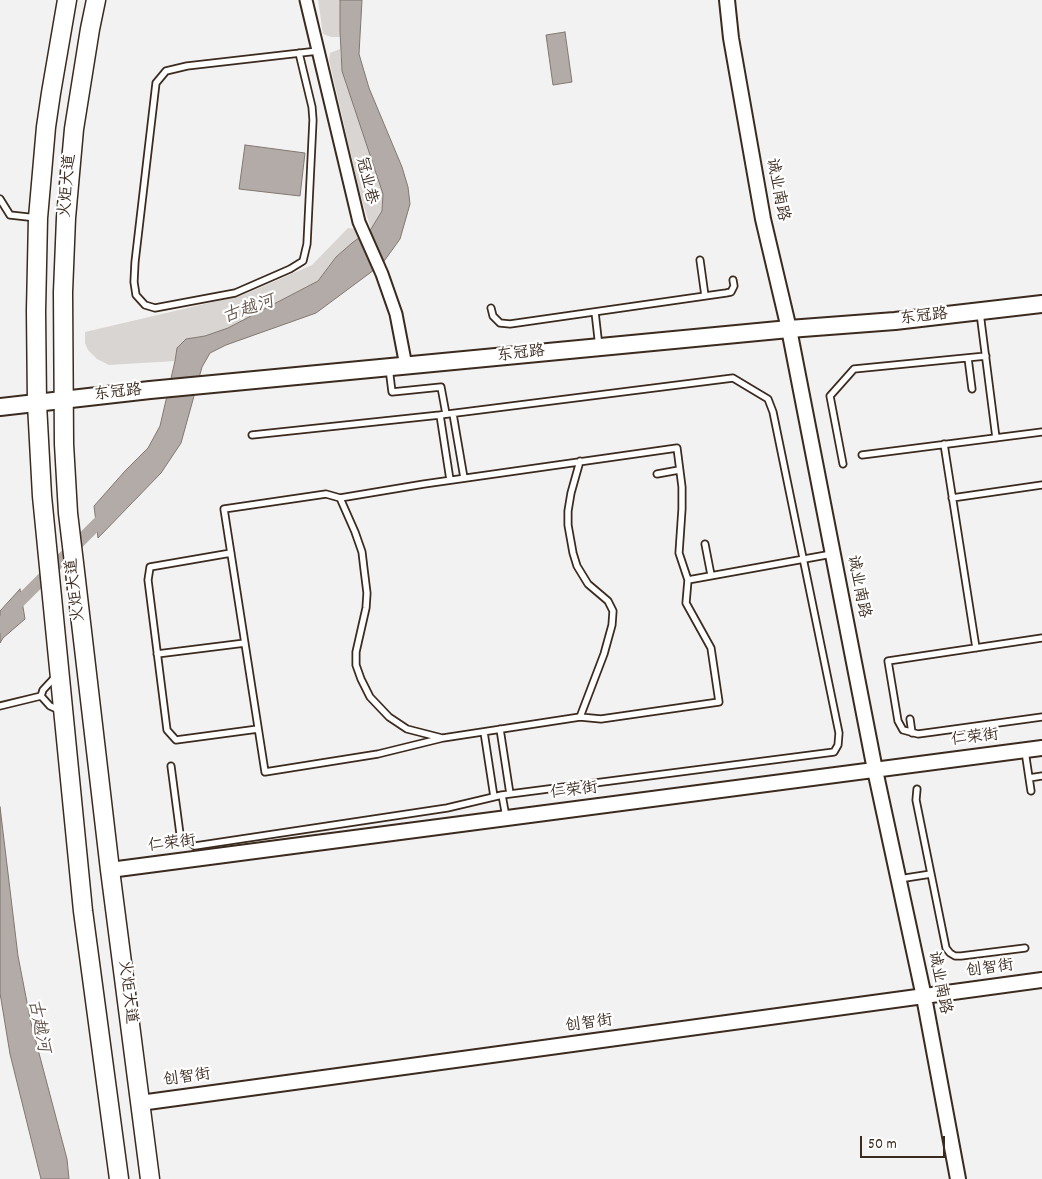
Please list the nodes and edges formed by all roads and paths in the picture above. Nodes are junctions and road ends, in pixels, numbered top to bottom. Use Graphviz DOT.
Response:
graph roads {
  1 [pos="66,0"];
  2 [pos="96,0"];
  3 [pos="306,0"];
  4 [pos="727,0"];
  5 [pos="318,51"];
  6 [pos="300,53"];
  7 [pos="0,199"];
  8 [pos="38,218"];
  9 [pos="700,260"];
  10 [pos="733,280"];
  11 [pos="705,296"];
  12 [pos="1042,304"];
  13 [pos="491,308"];
  14 [pos="980,311"];
  15 [pos="594,312"];
  16 [pos="789,329"];
  17 [pos="600,348"];
  18 [pos="986,356"];
  19 [pos="968,358"];
  20 [pos="406,366"];
  21 [pos="388,368"];
  22 [pos="972,389"];
  23 [pos="64,399"];
  24 [pos="37,404"];
  25 [pos="0,407"];
  26 [pos="453,414"];
  27 [pos="443,415"];
  28 [pos="1042,432"];
  29 [pos="252,435"];
  30 [pos="996,438"];
  31 [pos="944,444"];
  32 [pos="862,455"];
  33 [pos="580,461"];
  34 [pos="843,464"];
  35 [pos="680,470"];
  36 [pos="657,474"];
  37 [pos="464,478"];
  38 [pos="450,480"];
  39 [pos="1042,485"];
  40 [pos="340,498"];
  41 [pos="952,498"];
  42 [pos="705,544"];
  43 [pos="231,553"];
  44 [pos="832,554"];
  45 [pos="803,559"];
  46 [pos="711,576"];
  47 [pos="688,580"];
  48 [pos="1042,638"];
  49 [pos="245,643"];
  50 [pos="976,648"];
  51 [pos="157,654"];
  52 [pos="60,672"];
  53 [pos="41,696"];
  54 [pos="0,706"];
  55 [pos="64,713"];
  56 [pos="1042,716"];
  57 [pos="580,717"];
  58 [pos="910,719"];
  59 [pos="258,729"];
  60 [pos="500,729"];
  61 [pos="484,732"];
  62 [pos="912,733"];
  63 [pos="443,738"];
  64 [pos="1042,748"];
  65 [pos="1025,751"];
  66 [pos="171,766"];
  67 [pos="874,770"];
  68 [pos="1042,776"];
  69 [pos="1029,778"];
  70 [pos="917,790"];
  71 [pos="1031,791"];
  72 [pos="510,794"];
  73 [pos="502,795"];
  74 [pos="494,797"];
  75 [pos="506,819"];
  76 [pos="110,870"];
  77 [pos="931,874"];
  78 [pos="898,879"];
  79 [pos="1025,948"];
  80 [pos="1042,980"];
  81 [pos="924,997"];
  82 [pos="140,1103"];
  83 [pos="119,1179"];
  84 [pos="150,1179"];
  85 [pos="958,1179"];
  1 -- 8 [label="main road, 火炬大道"];
  2 -- 23 [label="main road, 火炬大道"];
  3 -- 5 [label="street, 冠业巷"];
  4 -- 16 [label="street, 诚业南路"];
  5 -- 6 [label="lane"];
  5 -- 20 [label="street, 冠业巷"];
  6 -- 6 [label="lane"];
  7 -- 8 [label="lane"];
  8 -- 24 [label="main road, 火炬大道"];
  9 -- 11 [label="lane"];
  10 -- 11 [label="lane"];
  11 -- 15 [label="lane"];
  12 -- 14 [label="main road, 东冠路"];
  13 -- 15 [label="lane"];
  14 -- 16 [label="main road, 东冠路"];
  14 -- 18 [label="lane"];
  15 -- 17 [label="lane"];
  16 -- 17 [label="main road, 东冠路"];
  16 -- 44 [label="street, 诚业南路"];
  17 -- 20 [label="main road, 东冠路"];
  18 -- 19 [label="lane"];
  18 -- 30 [label="lane"];
  19 -- 22 [label="lane"];
  19 -- 34 [label="lane"];
  20 -- 21 [label="main road, 东冠路"];
  21 -- 23 [label="main road, 东冠路"];
  21 -- 27 [label="lane"];
  23 -- 24 [label="main road, 东冠路"];
  23 -- 76 [label="main road, 火炬大道"];
  24 -- 25 [label="main road, 东冠路"];
  24 -- 52 [label="main road, 火炬大道"];
  26 -- 27 [label="lane"];
  26 -- 37 [label="lane"];
  26 -- 45 [label="lane"];
  27 -- 29 [label="lane"];
  27 -- 38 [label="lane"];
  28 -- 30 [label="lane"];
  30 -- 31 [label="lane"];
  31 -- 32 [label="lane"];
  31 -- 41 [label="lane"];
  33 -- 35 [label="lane"];
  33 -- 37 [label="lane"];
  33 -- 57 [label="lane"];
  35 -- 36 [label="lane"];
  35 -- 47 [label="lane"];
  37 -- 38 [label="lane"];
  38 -- 40 [label="lane"];
  39 -- 41 [label="lane"];
  40 -- 43 [label="lane"];
  40 -- 63 [label="lane"];
  41 -- 50 [label="lane"];
  42 -- 46 [label="lane"];
  43 -- 49 [label="lane"];
  43 -- 51 [label="lane"];
  44 -- 45 [label="lane"];
  44 -- 67 [label="street, 诚业南路"];
  45 -- 46 [label="lane"];
  45 -- 72 [label="lane"];
  46 -- 47 [label="lane"];
  47 -- 57 [label="lane"];
  48 -- 50 [label="lane"];
  49 -- 51 [label="lane"];
  49 -- 59 [label="lane"];
  50 -- 62 [label="lane"];
  51 -- 59 [label="lane"];
  52 -- 53 [label="lane"];
  52 -- 55 [label="main road, 火炬大道"];
  53 -- 54 [label="lane"];
  53 -- 55 [label="lane"];
  55 -- 83 [label="main road, 火炬大道"];
  56 -- 62 [label="lane"];
  57 -- 60 [label="lane"];
  58 -- 62 [label="lane"];
  59 -- 63 [label="lane"];
  60 -- 61 [label="lane"];
  60 -- 72 [label="lane"];
  61 -- 63 [label="lane"];
  61 -- 74 [label="lane"];
  64 -- 65 [label="street, 仁荣街"];
  65 -- 67 [label="street, 仁荣街"];
  65 -- 69 [label="lane"];
  66 -- 74 [label="lane"];
  67 -- 75 [label="street, 仁荣街"];
  67 -- 78 [label="street, 诚业南路"];
  68 -- 69 [label="lane"];
  69 -- 71 [label="lane"];
  70 -- 77 [label="lane"];
  72 -- 73 [label="lane"];
  73 -- 74 [label="lane"];
  73 -- 75 [label="lane"];
  75 -- 76 [label="street, 仁荣街"];
  76 -- 82 [label="main road, 火炬大道"];
  77 -- 78 [label="lane"];
  77 -- 79 [label="lane"];
  78 -- 81 [label="street, 诚业南路"];
  80 -- 81 [label="street, 创智街"];
  81 -- 82 [label="street, 创智街"];
  81 -- 85 [label="street, 诚业南路"];
  82 -- 84 [label="main road, 火炬大道"];
}
